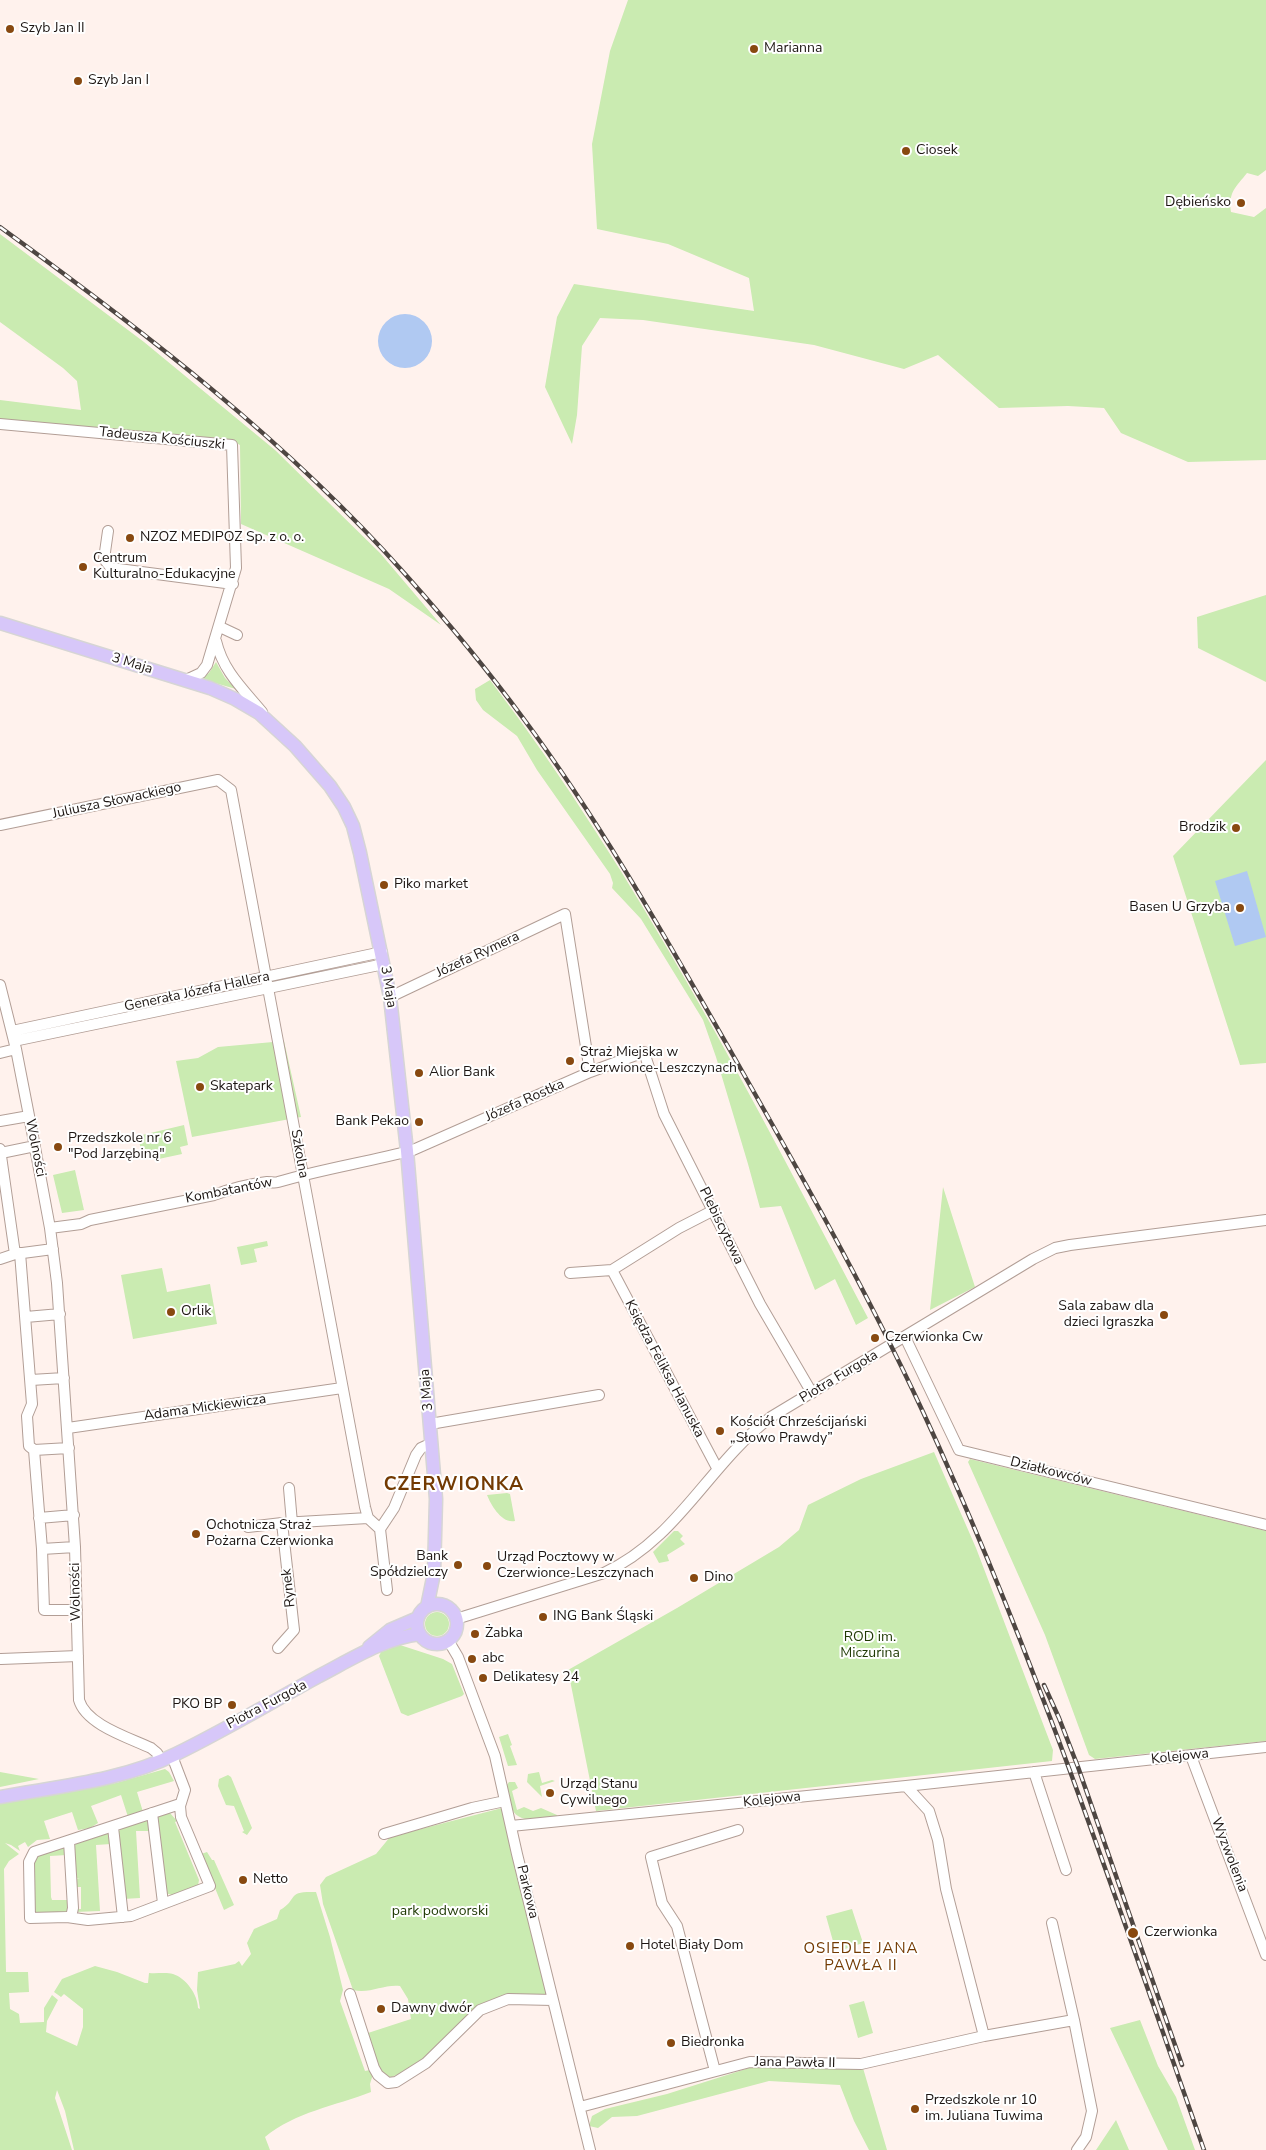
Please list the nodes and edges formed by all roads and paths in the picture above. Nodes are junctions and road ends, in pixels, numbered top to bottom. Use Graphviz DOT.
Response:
graph roads {
  1 [pos="0,424"];
  2 [pos="108,531"];
  3 [pos="233,584"];
  4 [pos="0,623"];
  5 [pos="220,627"];
  6 [pos="238,635"];
  7 [pos="216,640"];
  8 [pos="186,680"];
  9 [pos="270,722"];
  10 [pos="231,790"];
  11 [pos="0,825"];
  12 [pos="383,958"];
  13 [pos="265,977"];
  14 [pos="0,984"];
  15 [pos="267,988"];
  16 [pos="390,997"];
  17 [pos="14,1040"];
  18 [pos="644,1052"];
  19 [pos="0,1053"];
  20 [pos="590,1072"];
  21 [pos="29,1116"];
  22 [pos="0,1121"];
  23 [pos="34,1146"];
  24 [pos="0,1151"];
  25 [pos="407,1151"];
  26 [pos="303,1175"];
  27 [pos="714,1210"];
  28 [pos="1266,1220"];
  29 [pos="50,1228"];
  30 [pos="53,1249"];
  31 [pos="18,1254"];
  32 [pos="0,1259"];
  33 [pos="612,1270"];
  34 [pos="570,1273"];
  35 [pos="60,1314"];
  36 [pos="26,1317"];
  37 [pos="905,1337"];
  38 [pos="64,1378"];
  39 [pos="31,1380"];
  40 [pos="342,1388"];
  41 [pos="812,1393"];
  42 [pos="599,1395"];
  43 [pos="430,1424"];
  44 [pos="68,1428"];
  45 [pos="432,1444"];
  46 [pos="69,1448"];
  47 [pos="34,1450"];
  48 [pos="717,1468"];
  49 [pos="288,1488"];
  50 [pos="74,1515"];
  51 [pos="39,1518"];
  52 [pos="368,1518"];
  53 [pos="287,1523"];
  54 [pos="1266,1525"];
  55 [pos="248,1527"];
  56 [pos="380,1529"];
  57 [pos="75,1548"];
  58 [pos="42,1549"];
  59 [pos="434,1573"];
  60 [pos="387,1590"];
  61 [pos="445,1606"];
  62 [pos="427,1607"];
  63 [pos="77,1610"];
  64 [pos="418,1618"];
  65 [pos="456,1619"];
  66 [pos="420,1634"];
  67 [pos="448,1640"];
  68 [pos="278,1648"];
  69 [pos="361,1654"];
  70 [pos="78,1656"];
  71 [pos="1,1659"];
  72 [pos="1266,1747"];
  73 [pos="1191,1756"];
  74 [pos="167,1758"];
  75 [pos="1034,1772"];
  76 [pos="906,1786"];
  77 [pos="0,1797"];
  78 [pos="506,1801"];
  79 [pos="180,1804"];
  80 [pos="152,1813"];
  81 [pos="511,1826"];
  82 [pos="113,1827"];
  83 [pos="738,1830"];
  84 [pos="384,1834"];
  85 [pos="69,1841"];
  86 [pos="1066,1870"];
  87 [pos="162,1903"];
  88 [pos="71,1917"];
  89 [pos="122,1917"];
  90 [pos="1052,1923"];
  91 [pos="1266,1955"];
  92 [pos="350,1994"];
  93 [pos="553,2000"];
  94 [pos="1074,2020"];
  95 [pos="984,2036"];
  96 [pos="715,2071"];
  97 [pos="580,2107"];
  98 [pos="590,2150"];
  99 [pos="1077,2150"];
  1 -- 3 [label="street, Tadeusza Kościuszki"];
  2 -- 3 [label="street"];
  3 -- 5 [label="street, Tadeusza Kościuszki"];
  4 -- 8 [label="main road, 3 Maja"];
  5 -- 6 [label="street"];
  5 -- 7 [label="street, Tadeusza Kościuszki"];
  7 -- 8 [label="street, Tadeusza Kościuszki"];
  7 -- 9 [label="street"];
  8 -- 9 [label="main road, 3 Maja"];
  9 -- 12 [label="main road, 3 Maja"];
  10 -- 11 [label="street, Juliusza Słowackiego"];
  10 -- 13 [label="street, Szkolna"];
  12 -- 13 [label="street, Generała Józefa Hallera"];
  12 -- 15 [label="street, Generała Józefa Hallera"];
  12 -- 16 [label="main road, 3 Maja"];
  13 -- 15 [label="street, Szkolna"];
  13 -- 17 [label="street, Generała Józefa Hallera"];
  14 -- 17 [label="street, Wolności"];
  15 -- 17 [label="street, Generała Józefa Hallera"];
  15 -- 26 [label="street, Szkolna"];
  16 -- 20 [label="street, Józefa Rymera"];
  16 -- 25 [label="main road, 3 Maja"];
  17 -- 19 [label="street"];
  17 -- 21 [label="street, Wolności"];
  18 -- 20 [label="street, Józefa Rostka"];
  18 -- 27 [label="street, Plebiscytowa"];
  20 -- 25 [label="street, Józefa Rostka"];
  21 -- 22 [label="street"];
  21 -- 23 [label="street, Wolności"];
  23 -- 24 [label="street"];
  23 -- 29 [label="street, Wolności"];
  24 -- 31 [label="street"];
  25 -- 26 [label="street, Kombatantów"];
  25 -- 43 [label="main road, 3 Maja"];
  26 -- 29 [label="street, Kombatantów"];
  26 -- 40 [label="street, Szkolna"];
  27 -- 33 [label="street"];
  27 -- 41 [label="street, Plebiscytowa"];
  28 -- 37 [label="street, Piotra Furgoła"];
  29 -- 30 [label="street, Wolności"];
  30 -- 31 [label="street"];
  30 -- 35 [label="street, Wolności"];
  31 -- 32 [label="street"];
  31 -- 36 [label="street"];
  33 -- 34 [label="street"];
  33 -- 48 [label="street, Księdza Feliksa Hanuska"];
  35 -- 36 [label="street"];
  35 -- 38 [label="street, Wolności"];
  36 -- 39 [label="street"];
  37 -- 41 [label="street, Piotra Furgoła"];
  37 -- 54 [label="street, Działkowców"];
  38 -- 39 [label="street"];
  38 -- 44 [label="street, Wolności"];
  39 -- 47 [label="street"];
  40 -- 44 [label="street, Adama Mickiewicza"];
  40 -- 52 [label="street, Szkolna"];
  41 -- 48 [label="street, Piotra Furgoła"];
  42 -- 43 [label="street"];
  43 -- 45 [label="main road, 3 Maja"];
  44 -- 46 [label="street, Wolności"];
  45 -- 56 [label="street"];
  45 -- 59 [label="main road, 3 Maja"];
  46 -- 47 [label="street"];
  46 -- 50 [label="street, Wolności"];
  47 -- 51 [label="street"];
  48 -- 65 [label="street, Piotra Furgoła"];
  49 -- 53 [label="street, Rynek"];
  50 -- 51 [label="street"];
  50 -- 57 [label="street, Wolności"];
  51 -- 58 [label="street"];
  52 -- 53 [label="street"];
  52 -- 56 [label="street"];
  53 -- 55 [label="street"];
  53 -- 68 [label="street, Rynek"];
  56 -- 60 [label="street"];
  57 -- 58 [label="street"];
  57 -- 63 [label="street, Wolności"];
  58 -- 63 [label="street"];
  59 -- 61 [label="main road, 3 Maja"];
  59 -- 62 [label="main road, 3 Maja"];
  61 -- 62 [label="main road"];
  61 -- 65 [label="main road"];
  62 -- 64 [label="main road"];
  63 -- 70 [label="street, Wolności"];
  64 -- 66 [label="main road"];
  64 -- 69 [label="main road, Piotra Furgoła"];
  65 -- 67 [label="main road"];
  66 -- 67 [label="main road"];
  66 -- 69 [label="main road, Piotra Furgoła"];
  67 -- 78 [label="street, Parkowa"];
  69 -- 74 [label="main road, Piotra Furgoła"];
  70 -- 71 [label="street"];
  70 -- 74 [label="street, Wolności"];
  72 -- 73 [label="street, Kolejowa"];
  73 -- 75 [label="street, Kolejowa"];
  73 -- 91 [label="street, Wyzwolenia"];
  74 -- 77 [label="main road, Piotra Furgoła"];
  74 -- 79 [label="street"];
  75 -- 76 [label="street, Kolejowa"];
  75 -- 86 [label="street"];
  76 -- 81 [label="street, Kolejowa"];
  76 -- 95 [label="street"];
  78 -- 81 [label="street, Parkowa"];
  78 -- 84 [label="street"];
  79 -- 80 [label="street"];
  79 -- 87 [label="street"];
  80 -- 82 [label="street"];
  80 -- 87 [label="street"];
  81 -- 93 [label="street, Parkowa"];
  82 -- 85 [label="street"];
  82 -- 89 [label="street"];
  83 -- 96 [label="street"];
  85 -- 88 [label="street"];
  85 -- 88 [label="street"];
  87 -- 89 [label="street"];
  88 -- 89 [label="street"];
  90 -- 94 [label="street"];
  92 -- 93 [label="street"];
  93 -- 97 [label="street, Parkowa"];
  94 -- 95 [label="street, Jana Pawła II"];
  94 -- 99 [label="street"];
  95 -- 96 [label="street, Jana Pawła II"];
  96 -- 97 [label="street, Jana Pawła II"];
  97 -- 98 [label="street, Parkowa"];
}
